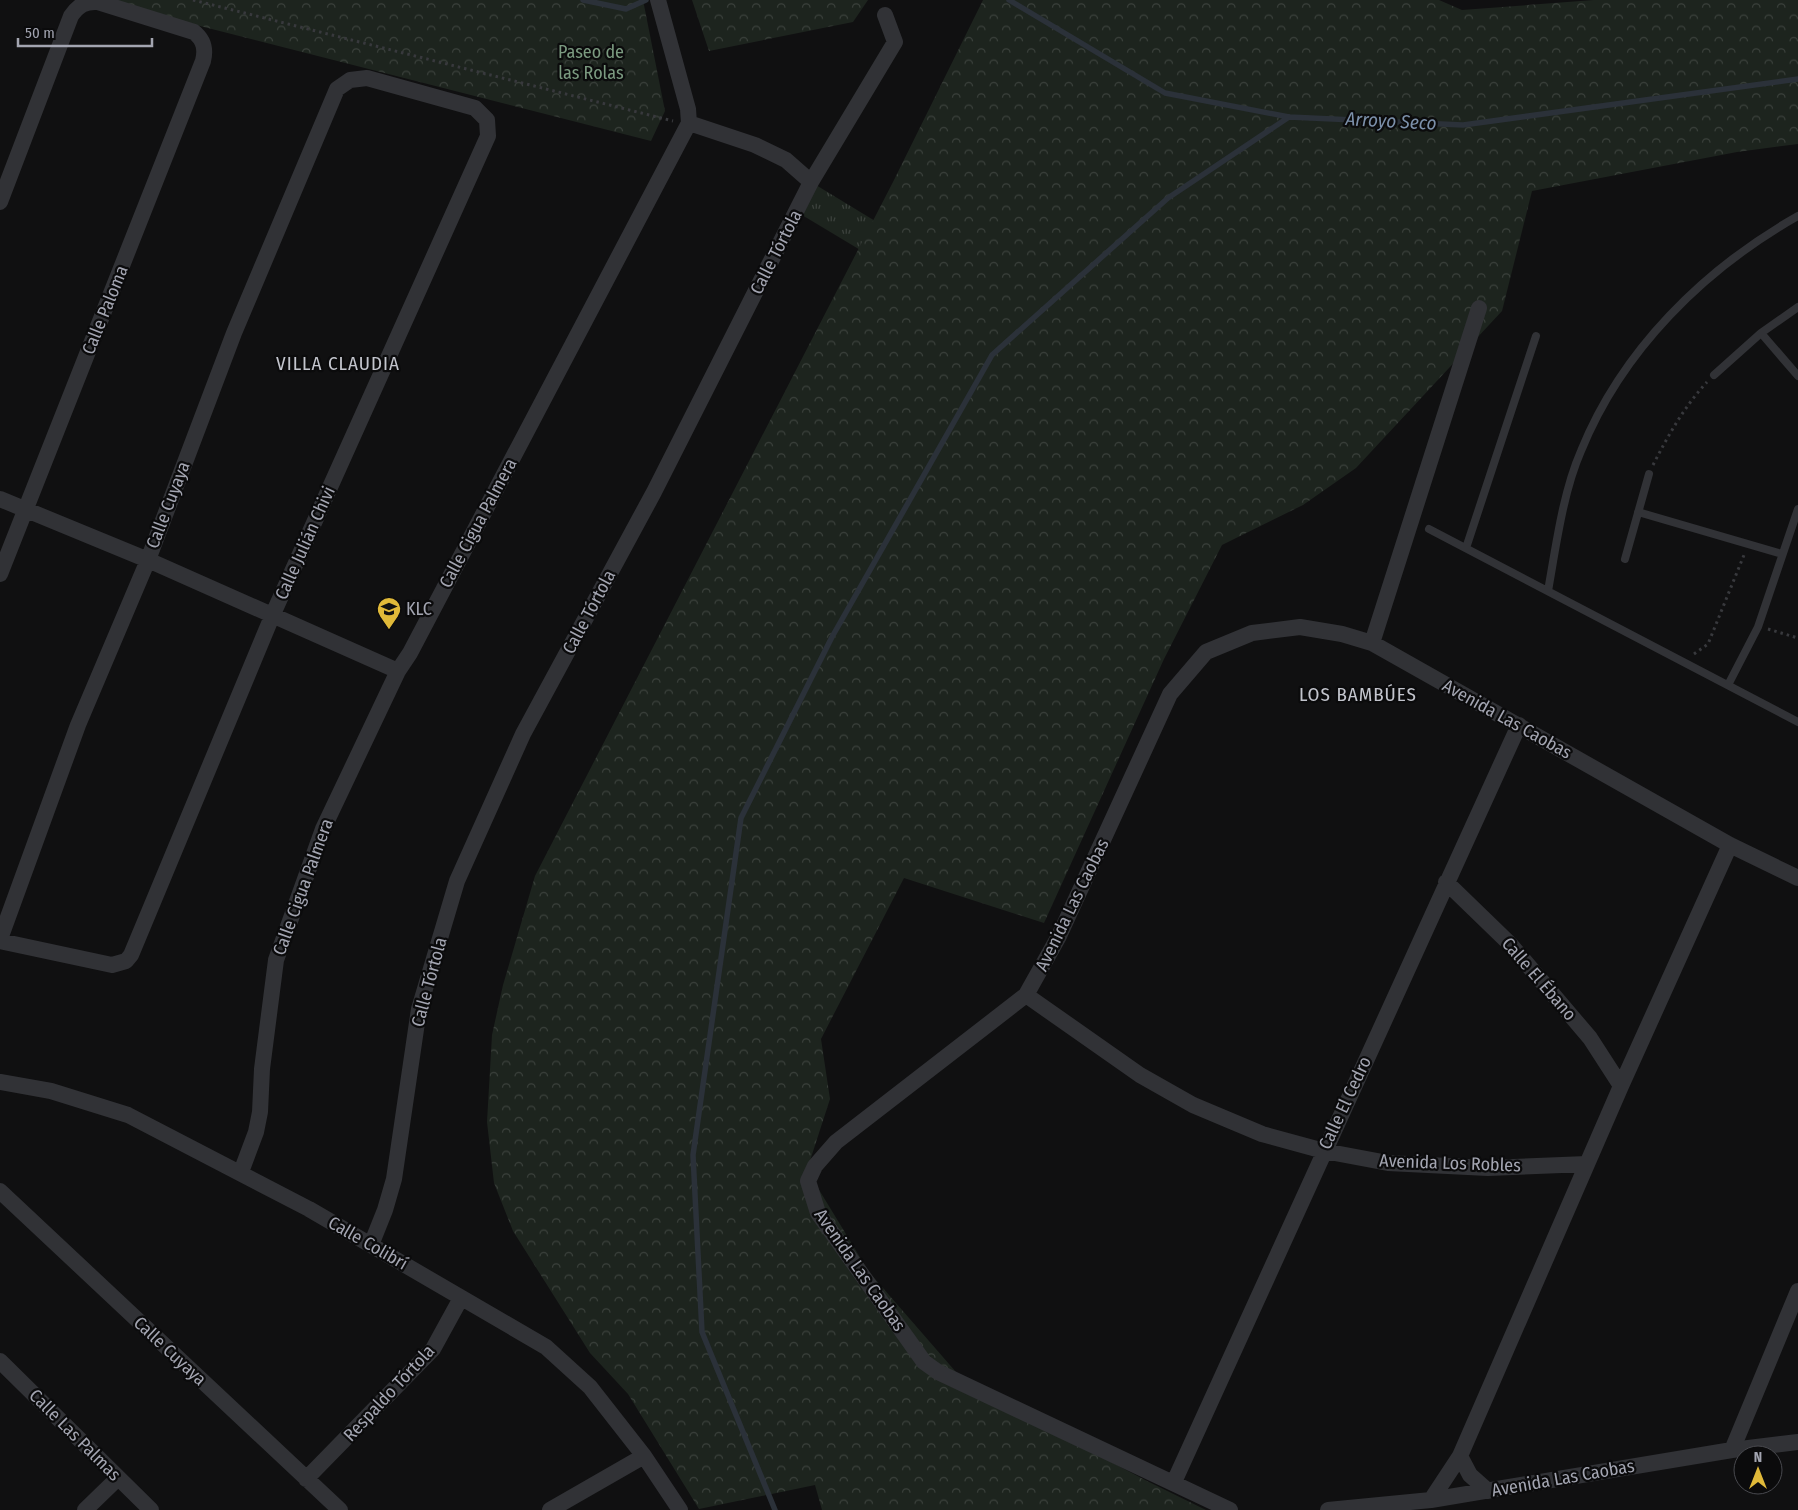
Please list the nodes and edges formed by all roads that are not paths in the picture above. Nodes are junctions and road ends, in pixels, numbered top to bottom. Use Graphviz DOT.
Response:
graph roads {
  1 [pos="658,0"];
  2 [pos="885,15"];
  3 [pos="350,80"];
  4 [pos="689,123"];
  5 [pos="811,182"];
  6 [pos="0,202"];
  7 [pos="1798,216"];
  8 [pos="1798,307"];
  9 [pos="1478,308"];
  10 [pos="1761,333"];
  11 [pos="1536,336"];
  12 [pos="1714,375"];
  13 [pos="1798,376"];
  14 [pos="1649,474"];
  15 [pos="0,499"];
  16 [pos="26,509"];
  17 [pos="1798,510"];
  18 [pos="1638,512"];
  19 [pos="1429,529"];
  20 [pos="1466,548"];
  21 [pos="1782,554"];
  22 [pos="1625,559"];
  23 [pos="148,560"];
  24 [pos="0,574"];
  25 [pos="1548,591"];
  26 [pos="273,614"];
  27 [pos="1372,644"];
  28 [pos="398,671"];
  29 [pos="1728,685"];
  30 [pos="1798,722"];
  31 [pos="1519,724"];
  32 [pos="1730,844"];
  33 [pos="1798,878"];
  34 [pos="1446,882"];
  35 [pos="0,940"];
  36 [pos="1026,995"];
  37 [pos="0,1082"];
  38 [pos="1621,1086"];
  39 [pos="1324,1151"];
  40 [pos="1586,1164"];
  41 [pos="241,1172"];
  42 [pos="0,1191"];
  43 [pos="371,1245"];
  44 [pos="1798,1291"];
  45 [pos="461,1298"];
  46 [pos="0,1361"];
  47 [pos="1798,1442"];
  48 [pos="1732,1450"];
  49 [pos="644,1456"];
  50 [pos="1460,1456"];
  51 [pos="118,1478"];
  52 [pos="306,1479"];
  53 [pos="1174,1482"];
  54 [pos="1488,1491"];
  55 [pos="1431,1500"];
  56 [pos="677,1504"];
  57 [pos="85,1510"];
  58 [pos="151,1510"];
  59 [pos="340,1510"];
  60 [pos="550,1510"];
  61 [pos="1230,1510"];
  62 [pos="1328,1510"];
  1 -- 4 [label="street"];
  2 -- 5 [label="street, Calle Tórtola"];
  3 -- 23 [label="street, Calle Cuyaya"];
  3 -- 26 [label="street, Calle Julián Chivi"];
  4 -- 5 [label="street"];
  4 -- 28 [label="street, Calle Cigua Palmera"];
  5 -- 43 [label="street, Calle Tórtola"];
  6 -- 16 [label="street, Calle Paloma"];
  7 -- 25 [label="lane"];
  8 -- 10 [label="lane"];
  9 -- 27 [label="street"];
  10 -- 12 [label="lane"];
  10 -- 13 [label="lane"];
  11 -- 20 [label="lane"];
  14 -- 18 [label="lane"];
  15 -- 16 [label="street"];
  16 -- 23 [label="street"];
  16 -- 24 [label="street, Calle Paloma"];
  17 -- 21 [label="lane"];
  18 -- 21 [label="lane"];
  18 -- 22 [label="lane"];
  19 -- 20 [label="lane"];
  20 -- 25 [label="lane"];
  21 -- 29 [label="lane"];
  23 -- 26 [label="street"];
  23 -- 35 [label="street, Calle Cuyaya"];
  25 -- 29 [label="lane"];
  26 -- 28 [label="street"];
  26 -- 35 [label="street, Calle Julián Chivi"];
  27 -- 31 [label="street, Avenida Las Caobas"];
  27 -- 36 [label="street, Avenida Las Caobas"];
  28 -- 41 [label="street, Calle Cigua Palmera"];
  29 -- 30 [label="lane"];
  31 -- 32 [label="street, Avenida Las Caobas"];
  31 -- 34 [label="street, Calle El Cedro"];
  32 -- 33 [label="street, Avenida Las Caobas"];
  32 -- 38 [label="street"];
  34 -- 38 [label="street, Calle El Ébano"];
  34 -- 39 [label="street, Calle El Cedro"];
  36 -- 39 [label="street, Avenida Los Robles"];
  36 -- 53 [label="street, Avenida Las Caobas"];
  37 -- 41 [label="street, Calle Colibrí"];
  38 -- 40 [label="street"];
  39 -- 40 [label="street, Avenida Los Robles"];
  39 -- 53 [label="street, Calle El Cedro"];
  40 -- 50 [label="street"];
  41 -- 43 [label="street, Calle Colibrí"];
  42 -- 52 [label="street, Calle Cuyaya"];
  43 -- 45 [label="street, Calle Colibrí"];
  44 -- 48 [label="street"];
  45 -- 49 [label="street, Calle Colibrí"];
  45 -- 52 [label="street, Respaldo Tórtola"];
  46 -- 51 [label="street, Calle Las Palmas"];
  47 -- 48 [label="street, Avenida Las Caobas"];
  48 -- 54 [label="street, Avenida Las Caobas"];
  49 -- 56 [label="street, Calle Colibrí"];
  49 -- 60 [label="street"];
  50 -- 54 [label="street"];
  50 -- 55 [label="street"];
  51 -- 57 [label="street"];
  51 -- 58 [label="street, Calle Las Palmas"];
  52 -- 59 [label="street, Calle Cuyaya"];
  53 -- 61 [label="street, Avenida Las Caobas"];
  54 -- 55 [label="street, Avenida Las Caobas"];
  55 -- 62 [label="street, Avenida Las Caobas"];
}
